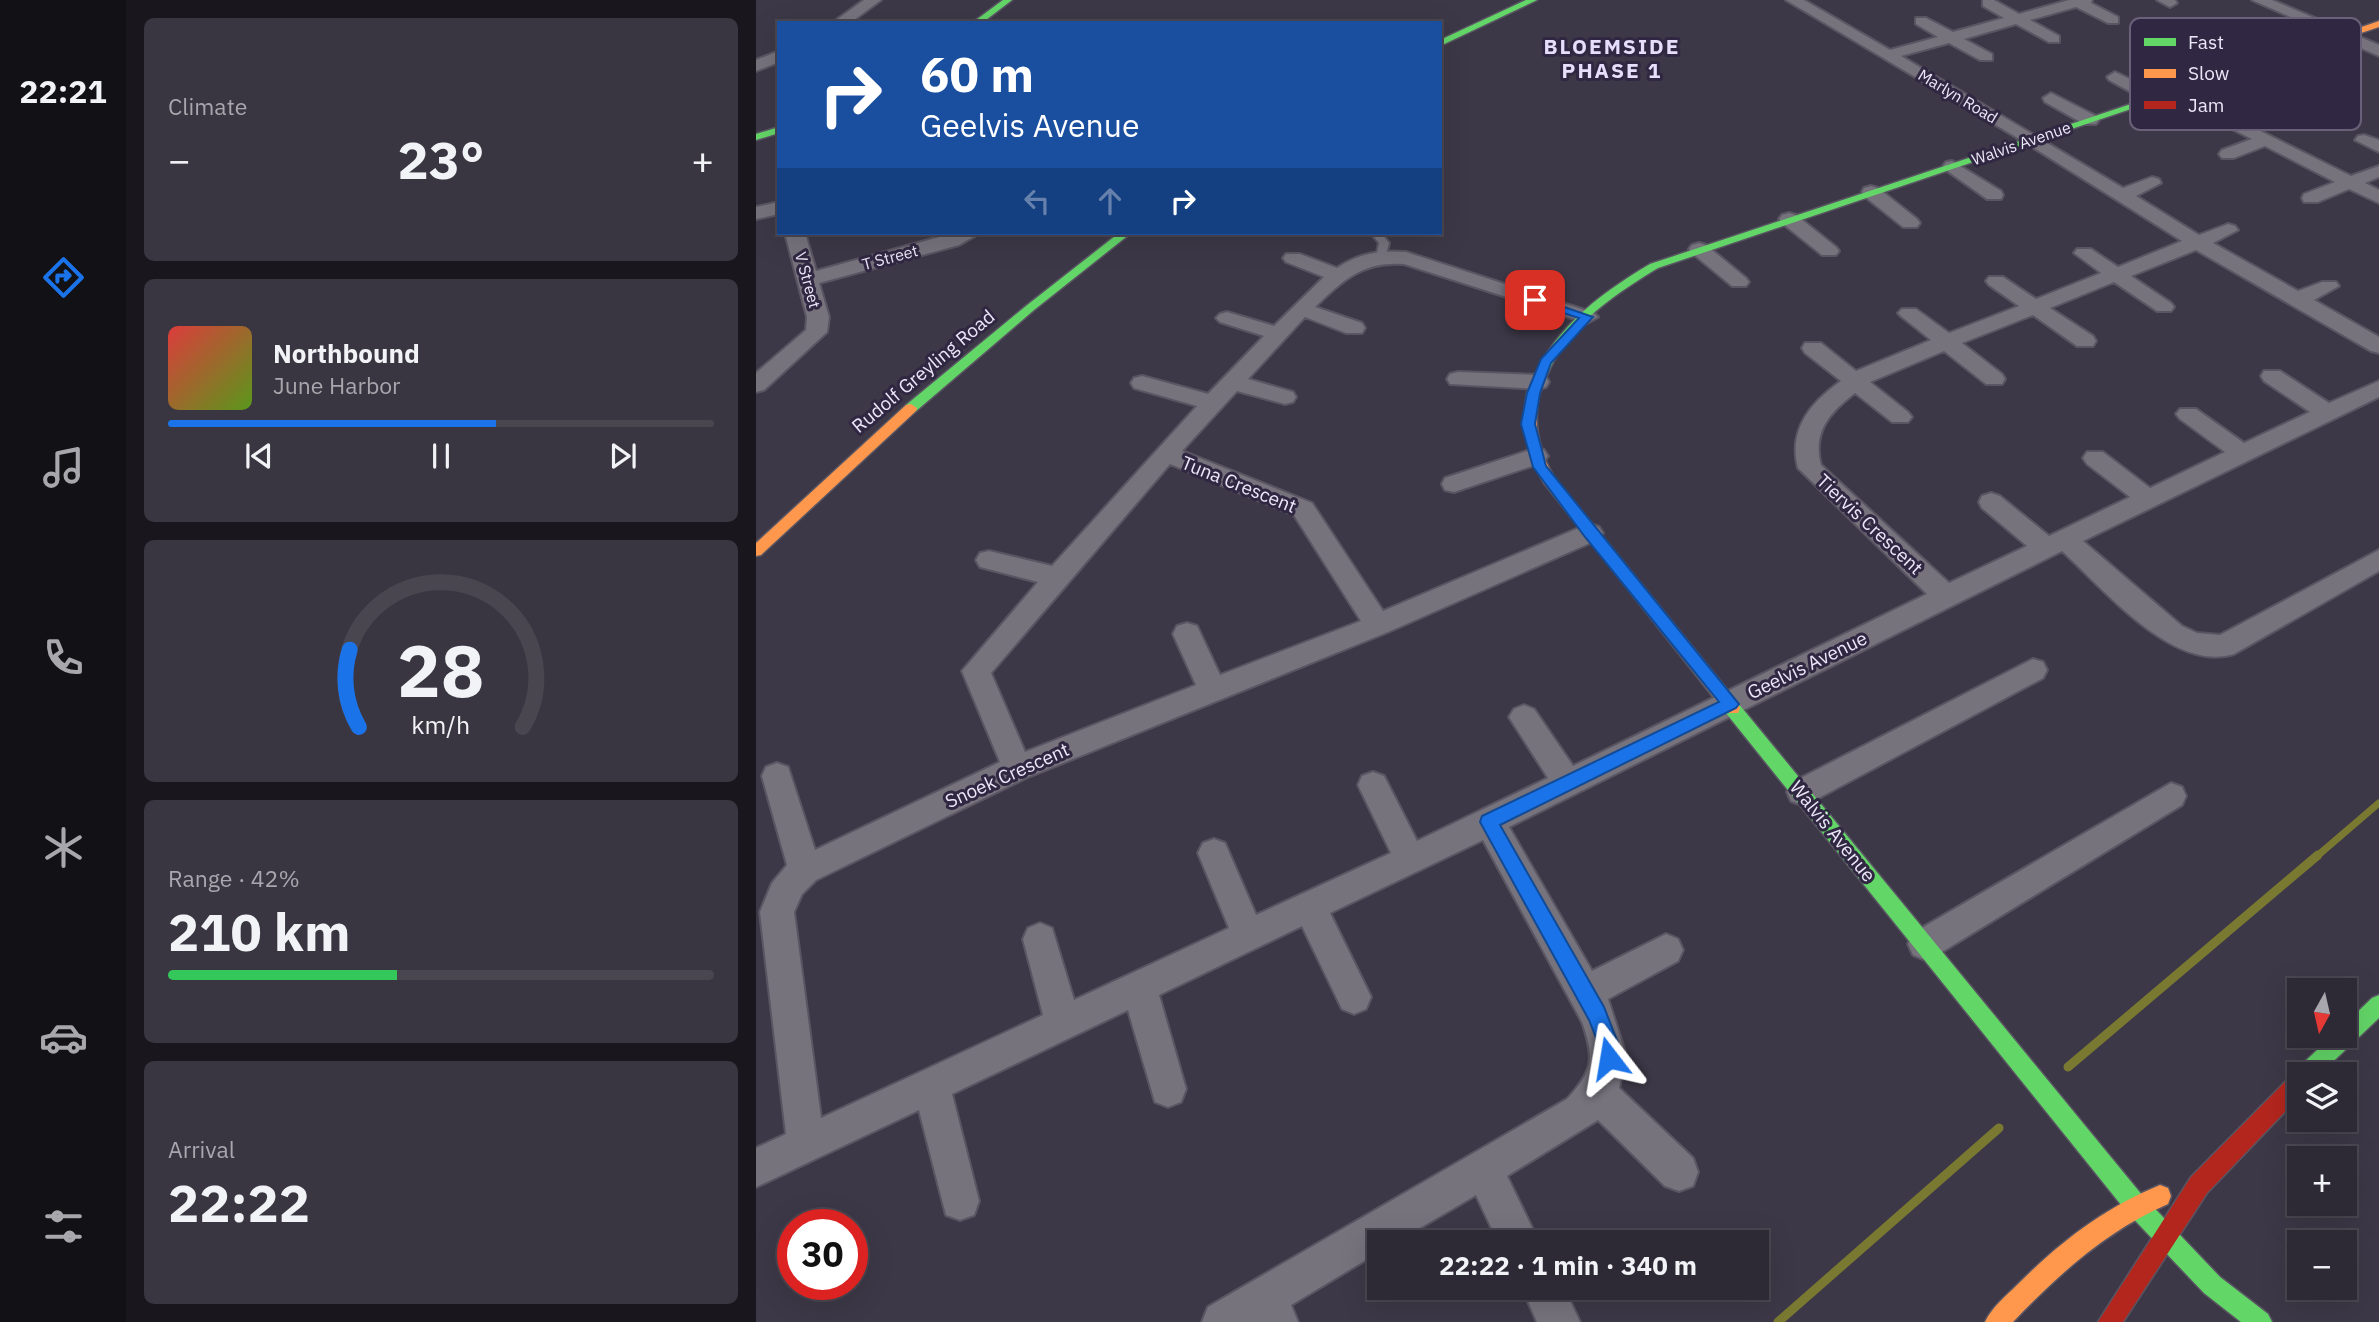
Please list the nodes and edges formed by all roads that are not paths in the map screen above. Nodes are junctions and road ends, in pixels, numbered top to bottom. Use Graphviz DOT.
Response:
graph roads {
  1 [pos="874,0"];
  2 [pos="1008,0"];
  3 [pos="1533,0"];
  4 [pos="1793,0"];
  5 [pos="2082,1"];
  6 [pos="2268,1"];
  7 [pos="1988,3"];
  8 [pos="2305,18"];
  9 [pos="2018,19"];
  10 [pos="2113,20"];
  11 [pos="842,21"];
  12 [pos="979,21"];
  13 [pos="1921,21"];
  14 [pos="2379,24"];
  15 [pos="2361,30"];
  16 [pos="1951,38"];
  17 [pos="2054,39"];
  18 [pos="1442,42"];
  19 [pos="2361,43"];
  20 [pos="2379,51"];
  21 [pos="1889,55"];
  22 [pos="777,57"];
  23 [pos="1986,57"];
  24 [pos="756,66"];
  25 [pos="2115,77"];
  26 [pos="2130,83"];
  27 [pos="2051,99"];
  28 [pos="2130,106"];
  29 [pos="2090,120"];
  30 [pos="2243,130"];
  31 [pos="777,131"];
  32 [pos="756,137"];
  33 [pos="2032,139"];
  34 [pos="2266,140"];
  35 [pos="2228,154"];
  36 [pos="1952,166"];
  37 [pos="2379,171"];
  38 [pos="2351,182"];
  39 [pos="2151,183"];
  40 [pos="1871,192"];
  41 [pos="1994,195"];
  42 [pos="2122,195"];
  43 [pos="2379,197"];
  44 [pos="2311,198"];
  45 [pos="777,209"];
  46 [pos="756,214"];
  47 [pos="1789,219"];
  48 [pos="1910,223"];
  49 [pos="2228,230"];
  50 [pos="796,235"];
  51 [pos="966,235"];
  52 [pos="1123,235"];
  53 [pos="1378,235"];
  54 [pos="2197,242"];
  55 [pos="1699,249"];
  56 [pos="1829,251"];
  57 [pos="2084,253"];
  58 [pos="1381,257"];
  59 [pos="1293,258"];
  60 [pos="2115,274"];
  61 [pos="1341,276"];
  62 [pos="810,279"];
  63 [pos="1996,281"];
  64 [pos="1739,282"];
  65 [pos="2329,286"];
  66 [pos="2298,299"];
  67 [pos="2034,307"];
  68 [pos="2164,307"];
  69 [pos="1302,309"];
  70 [pos="1909,313"];
  71 [pos="1587,317"];
  72 [pos="1227,318"];
  73 [pos="1354,328"];
  74 [pos="1278,334"];
  75 [pos="1946,341"];
  76 [pos="2085,341"];
  77 [pos="2379,346"];
  78 [pos="1814,348"];
  79 [pos="2272,376"];
  80 [pos="1458,379"];
  81 [pos="1994,379"];
  82 [pos="1232,382"];
  83 [pos="1538,382"];
  84 [pos="1854,382"];
  85 [pos="1142,383"];
  86 [pos="756,386"];
  87 [pos="2379,388"];
  88 [pos="1285,397"];
  89 [pos="1212,403"];
  90 [pos="2328,413"];
  91 [pos="2188,414"];
  92 [pos="1900,418"];
  93 [pos="1165,453"];
  94 [pos="2243,454"];
  95 [pos="1536,456"];
  96 [pos="2095,458"];
  97 [pos="1454,484"];
  98 [pos="2148,499"];
  99 [pos="1991,502"];
  100 [pos="1590,533"];
  101 [pos="2056,544"];
  102 [pos="756,551"];
  103 [pos="2379,559"];
  104 [pos="989,560"];
  105 [pos="1058,577"];
  106 [pos="1946,596"];
  107 [pos="1378,625"];
  108 [pos="1187,634"];
  109 [pos="2034,670"];
  110 [pos="1213,690"];
  111 [pos="1730,704"];
  112 [pos="1524,717"];
  113 [pos="1017,768"];
  114 [pos="777,776"];
  115 [pos="1568,783"];
  116 [pos="1373,785"];
  117 [pos="1802,792"];
  118 [pos="2171,796"];
  119 [pos="1489,822"];
  120 [pos="1214,853"];
  121 [pos="1410,859"];
  122 [pos="805,870"];
  123 [pos="1309,906"];
  124 [pos="1248,935"];
  125 [pos="1040,939"];
  126 [pos="1925,944"];
  127 [pos="1666,950"];
  128 [pos="1139,986"];
  129 [pos="1585,993"];
  130 [pos="1354,997"];
  131 [pos="2379,1004"];
  132 [pos="1063,1022"];
  133 [pos="2319,1062"];
  134 [pos="931,1085"];
  135 [pos="1168,1089"];
  136 [pos="1598,1094"];
  137 [pos="2287,1094"];
  138 [pos="806,1144"];
  139 [pos="756,1168"];
  140 [pos="1483,1169"];
  141 [pos="1679,1172"];
  142 [pos="2199,1185"];
  143 [pos="960,1201"];
  144 [pos="2134,1203"];
  145 [pos="1514,1230"];
  146 [pos="2167,1238"];
  147 [pos="1548,1300"];
  148 [pos="1272,1309"];
  149 [pos="1223,1322"];
  150 [pos="1559,1322"];
  151 [pos="1997,1322"];
  152 [pos="2110,1322"];
  153 [pos="2260,1322"];
  1 -- 11 [label="street"];
  2 -- 12 [label="street"];
  3 -- 18 [label="street"];
  4 -- 21 [label="street, Marlyn Road"];
  5 -- 9 [label="street"];
  5 -- 10 [label="street"];
  6 -- 8 [label="street"];
  7 -- 9 [label="street"];
  9 -- 16 [label="street"];
  9 -- 17 [label="street"];
  13 -- 16 [label="street"];
  14 -- 15 [label="street, Walvis Avenue"];
  16 -- 21 [label="street"];
  16 -- 23 [label="street"];
  19 -- 20 [label="street"];
  21 -- 33 [label="street, Marlyn Road"];
  22 -- 24 [label="street"];
  25 -- 26 [label="street"];
  27 -- 29 [label="street, Walvis Avenue"];
  28 -- 29 [label="street, Walvis Avenue"];
  29 -- 33 [label="street, Walvis Avenue"];
  30 -- 34 [label="street"];
  31 -- 32 [label="street"];
  33 -- 36 [label="street, Walvis Avenue"];
  33 -- 42 [label="street, Marlyn Road"];
  34 -- 35 [label="street"];
  34 -- 38 [label="street"];
  36 -- 40 [label="street, Walvis Avenue"];
  36 -- 41 [label="street, Walvis Avenue"];
  37 -- 38 [label="street"];
  38 -- 43 [label="street"];
  38 -- 44 [label="street"];
  39 -- 42 [label="street"];
  40 -- 47 [label="street, Walvis Avenue"];
  40 -- 48 [label="street"];
  42 -- 54 [label="street, Marlyn Road"];
  45 -- 46 [label="street"];
  47 -- 55 [label="street, Walvis Avenue"];
  47 -- 56 [label="street"];
  49 -- 54 [label="street"];
  50 -- 62 [label="street, V Street"];
  51 -- 62 [label="street, T Street"];
  52 -- 102 [label="street, Rudolf Greyling Road"];
  53 -- 58 [label="lane"];
  54 -- 60 [label="street, Tiervis Crescent"];
  54 -- 66 [label="street, Marlyn Road"];
  55 -- 64 [label="street"];
  55 -- 71 [label="street, Walvis Avenue"];
  57 -- 60 [label="street"];
  58 -- 61 [label="street"];
  58 -- 71 [label="street"];
  59 -- 61 [label="street"];
  60 -- 67 [label="street, Tiervis Crescent"];
  60 -- 68 [label="street"];
  61 -- 69 [label="street"];
  62 -- 86 [label="street, V Street"];
  63 -- 67 [label="street"];
  65 -- 66 [label="street"];
  66 -- 77 [label="street, Marlyn Road"];
  67 -- 75 [label="street, Tiervis Crescent"];
  67 -- 76 [label="street"];
  69 -- 73 [label="street"];
  69 -- 74 [label="street"];
  70 -- 75 [label="street"];
  71 -- 83 [label="street, Walvis Avenue"];
  72 -- 74 [label="street"];
  74 -- 82 [label="street"];
  75 -- 81 [label="street"];
  75 -- 84 [label="street, Tiervis Crescent"];
  78 -- 84 [label="street"];
  79 -- 90 [label="street"];
  80 -- 83 [label="street"];
  82 -- 88 [label="street"];
  82 -- 89 [label="street"];
  83 -- 95 [label="street, Walvis Avenue"];
  84 -- 92 [label="street"];
  84 -- 106 [label="street, Tiervis Crescent"];
  85 -- 89 [label="street"];
  87 -- 90 [label="street, Geelvis Avenue"];
  89 -- 93 [label="street"];
  90 -- 94 [label="street, Geelvis Avenue"];
  91 -- 94 [label="street"];
  93 -- 105 [label="street"];
  93 -- 107 [label="street, Tuna Crescent"];
  94 -- 98 [label="street, Geelvis Avenue"];
  95 -- 97 [label="street"];
  95 -- 100 [label="street, Walvis Avenue"];
  96 -- 98 [label="street"];
  98 -- 101 [label="street, Geelvis Avenue"];
  99 -- 101 [label="street"];
  100 -- 107 [label="street, Snoek Crescent"];
  100 -- 111 [label="street, Walvis Avenue"];
  101 -- 103 [label="street"];
  101 -- 106 [label="street, Geelvis Avenue"];
  104 -- 105 [label="street"];
  105 -- 113 [label="street"];
  106 -- 111 [label="street, Geelvis Avenue"];
  107 -- 110 [label="street, Snoek Crescent"];
  108 -- 110 [label="street"];
  109 -- 117 [label="street"];
  110 -- 113 [label="street, Snoek Crescent"];
  111 -- 115 [label="street, Geelvis Avenue"];
  111 -- 117 [label="street, Walvis Avenue"];
  112 -- 115 [label="street"];
  113 -- 122 [label="street, Snoek Crescent"];
  114 -- 122 [label="street"];
  115 -- 119 [label="street, Geelvis Avenue"];
  116 -- 121 [label="street"];
  117 -- 126 [label="street, Walvis Avenue"];
  118 -- 126 [label="street"];
  119 -- 121 [label="street, Geelvis Avenue"];
  119 -- 129 [label="street"];
  120 -- 124 [label="street"];
  121 -- 123 [label="street, Geelvis Avenue"];
  122 -- 138 [label="street, Snoek Crescent"];
  123 -- 124 [label="street, Geelvis Avenue"];
  123 -- 130 [label="street"];
  124 -- 128 [label="street, Geelvis Avenue"];
  125 -- 132 [label="street"];
  126 -- 144 [label="street, Walvis Avenue"];
  127 -- 129 [label="street"];
  128 -- 132 [label="street, Geelvis Avenue"];
  128 -- 135 [label="street"];
  129 -- 136 [label="street"];
  131 -- 133 [label="street"];
  132 -- 134 [label="street, Geelvis Avenue"];
  134 -- 138 [label="street, Geelvis Avenue"];
  134 -- 143 [label="street"];
  136 -- 140 [label="street"];
  136 -- 141 [label="street"];
  137 -- 142 [label="street"];
  138 -- 139 [label="street, Geelvis Avenue"];
  140 -- 145 [label="street"];
  140 -- 148 [label="street"];
  142 -- 144 [label="street"];
  142 -- 146 [label="street"];
  144 -- 146 [label="street, Walvis Avenue"];
  144 -- 151 [label="street"];
  146 -- 152 [label="street"];
  146 -- 153 [label="street, Walvis Avenue"];
  147 -- 150 [label="street"];
  148 -- 149 [label="street"];
}
